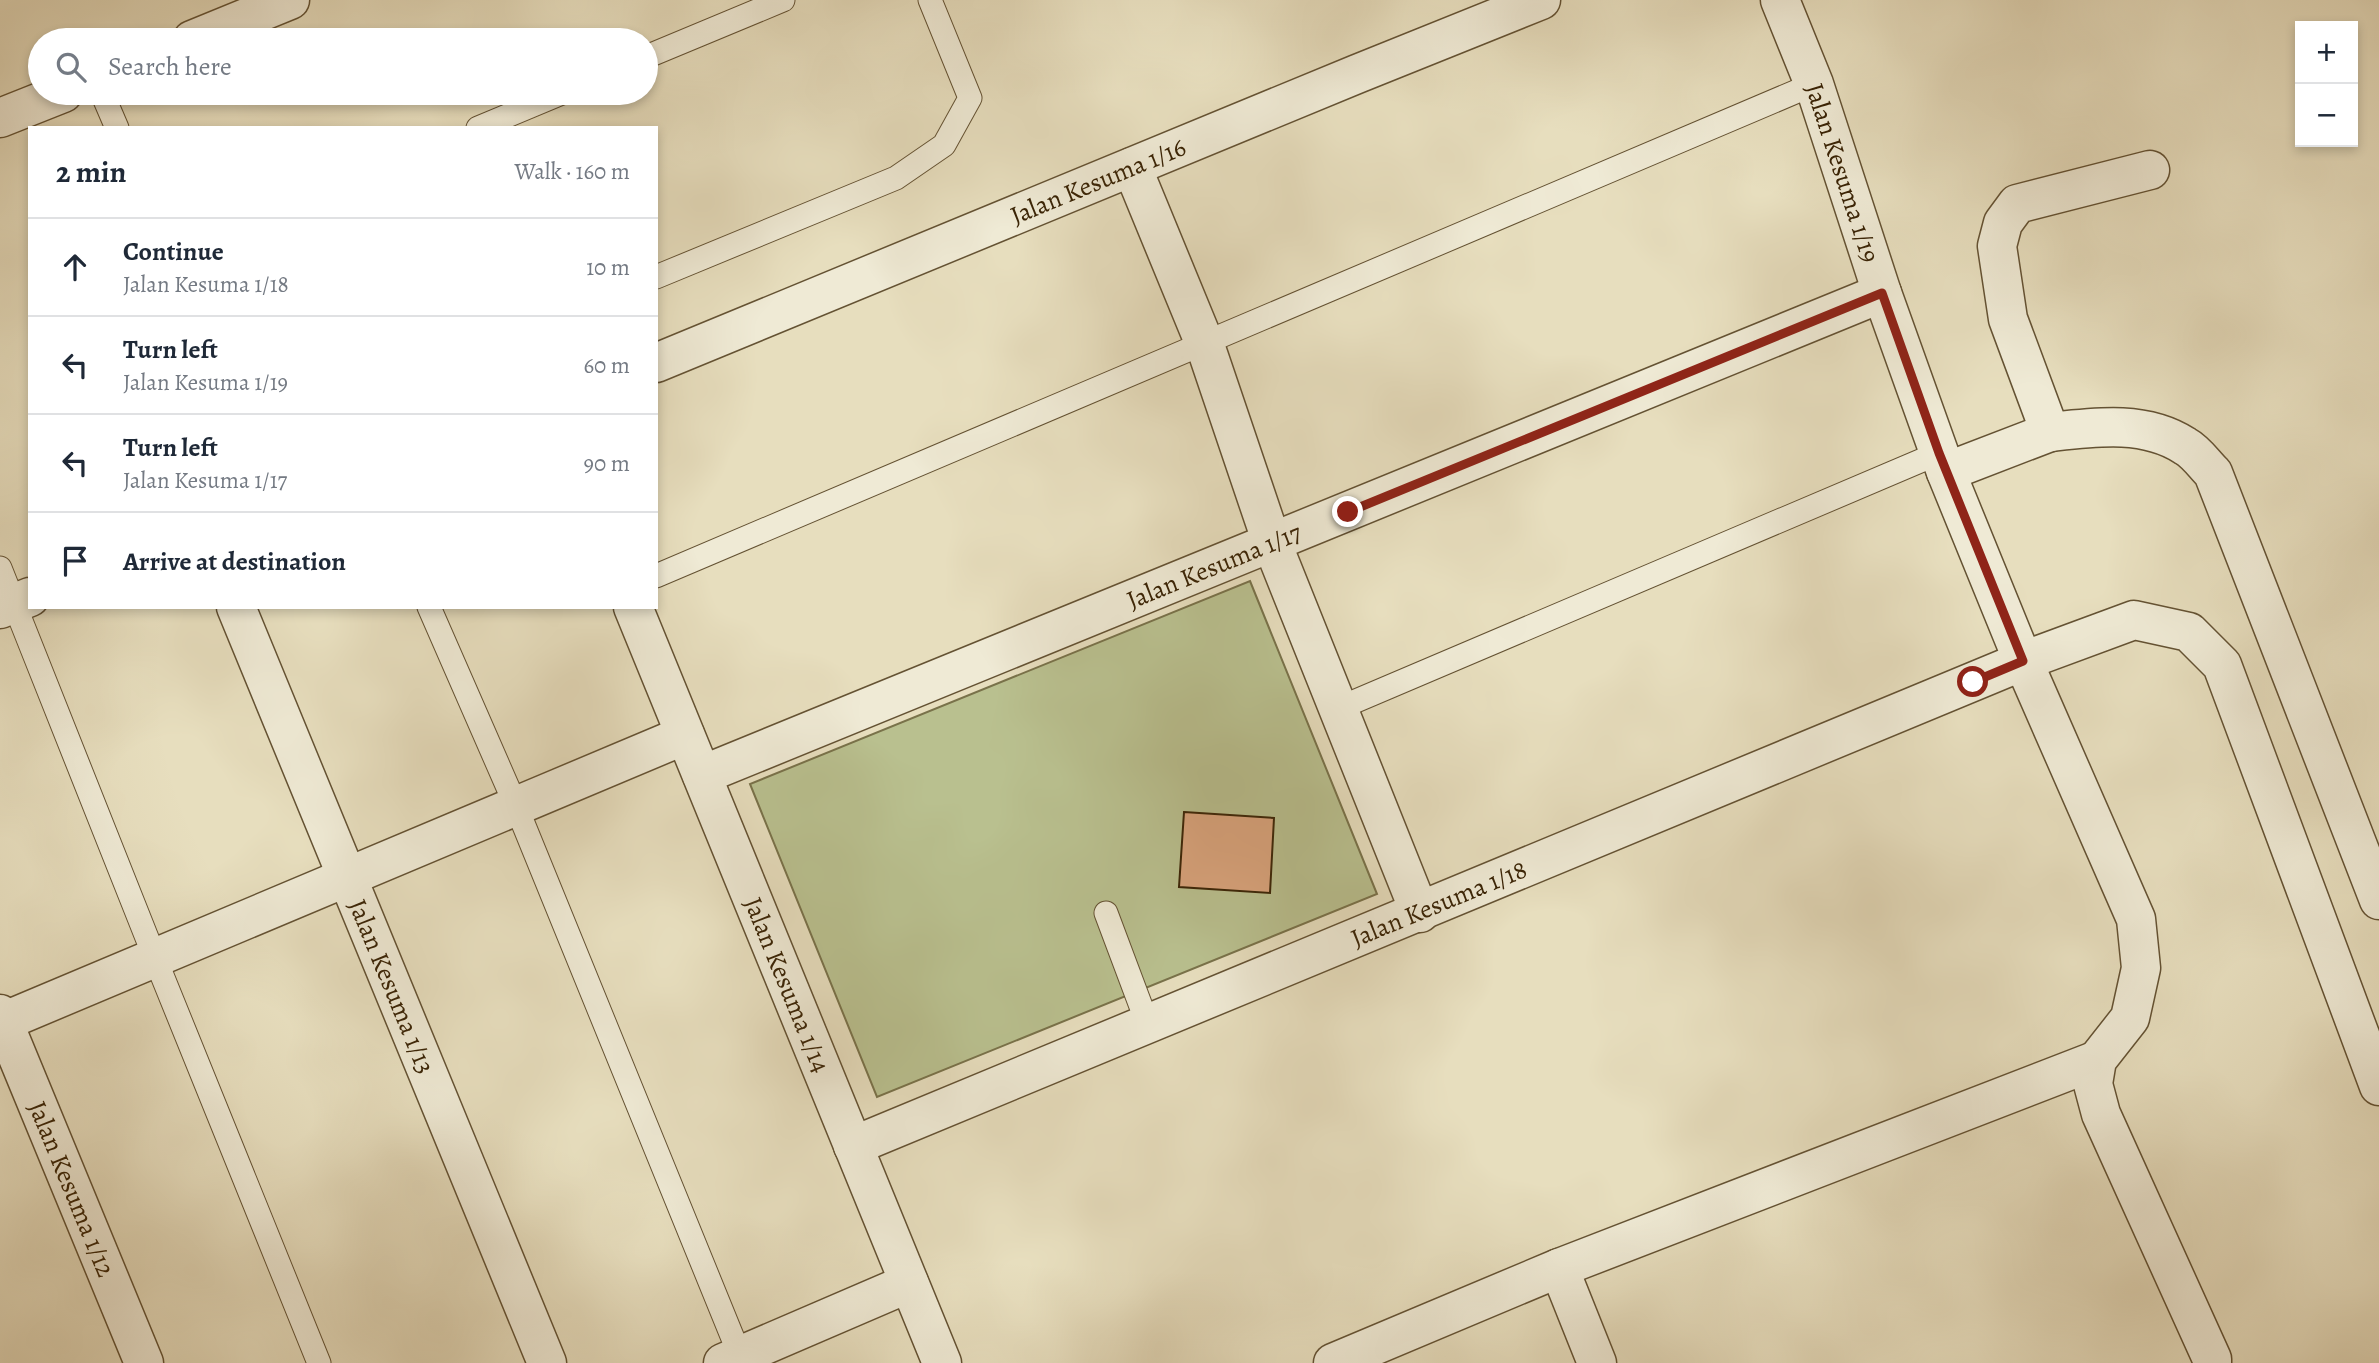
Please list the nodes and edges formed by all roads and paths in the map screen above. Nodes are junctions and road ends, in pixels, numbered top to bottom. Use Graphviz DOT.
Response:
graph roads {
  1 [pos="290,0"];
  2 [pos="783,0"];
  3 [pos="930,0"];
  4 [pos="1541,0"];
  5 [pos="1780,0"];
  6 [pos="221,28"];
  7 [pos="658,52"];
  8 [pos="1814,84"];
  9 [pos="107,105"];
  10 [pos="533,105"];
  11 [pos="116,126"];
  12 [pos="483,126"];
  13 [pos="1132,167"];
  14 [pos="2150,170"];
  15 [pos="658,276"];
  16 [pos="1882,293"];
  17 [pos="1204,342"];
  18 [pos="658,362"];
  19 [pos="2050,432"];
  20 [pos="1943,463"];
  21 [pos="1272,543"];
  22 [pos="0,568"];
  23 [pos="658,575"];
  24 [pos="15,603"];
  25 [pos="237,609"];
  26 [pos="430,609"];
  27 [pos="634,609"];
  28 [pos="2023,661"];
  29 [pos="1337,709"];
  30 [pos="685,735"];
  31 [pos="702,775"];
  32 [pos="516,806"];
  33 [pos="347,878"];
  34 [pos="2379,900"];
  35 [pos="1420,913"];
  36 [pos="1106,914"];
  37 [pos="155,958"];
  38 [pos="1,1020"];
  39 [pos="1148,1025"];
  40 [pos="2097,1060"];
  41 [pos="2379,1086"];
  42 [pos="853,1146"];
  43 [pos="1559,1268"];
  44 [pos="909,1283"];
  45 [pos="736,1361"];
  46 [pos="144,1363"];
  47 [pos="319,1363"];
  48 [pos="547,1363"];
  49 [pos="942,1363"];
  50 [pos="1333,1363"];
  51 [pos="1597,1363"];
  52 [pos="2212,1363"];
  1 -- 6 [label="street"];
  2 -- 7 [label="lane"];
  3 -- 15 [label="lane"];
  4 -- 13 [label="street, Jalan Kesuma 1/16"];
  5 -- 8 [label="street, Jalan Kesuma 1/19"];
  8 -- 16 [label="street, Jalan Kesuma 1/19"];
  8 -- 17 [label="lane"];
  9 -- 11 [label="lane"];
  10 -- 12 [label="lane"];
  13 -- 17 [label="street"];
  13 -- 18 [label="street, Jalan Kesuma 1/16"];
  14 -- 19 [label="street"];
  16 -- 20 [label="street, Jalan Kesuma 1/19"];
  16 -- 21 [label="street, Jalan Kesuma 1/17"];
  17 -- 21 [label="street"];
  17 -- 23 [label="lane"];
  19 -- 20 [label="street"];
  19 -- 34 [label="street"];
  20 -- 28 [label="street, Jalan Kesuma 1/19"];
  20 -- 29 [label="lane"];
  21 -- 29 [label="street"];
  21 -- 31 [label="street, Jalan Kesuma 1/17"];
  22 -- 24 [label="lane"];
  24 -- 37 [label="lane"];
  25 -- 33 [label="street, Jalan Kesuma 1/13"];
  26 -- 32 [label="lane"];
  27 -- 30 [label="street, Jalan Kesuma 1/14"];
  28 -- 35 [label="street, Jalan Kesuma 1/18"];
  28 -- 40 [label="street, Jalan Kesuma 1/19"];
  28 -- 41 [label="street, Jalan Kesuma 1/18"];
  29 -- 35 [label="street"];
  30 -- 31 [label="street, Jalan Kesuma 1/14"];
  30 -- 32 [label="street"];
  31 -- 42 [label="street, Jalan Kesuma 1/14"];
  32 -- 33 [label="street"];
  32 -- 45 [label="lane"];
  33 -- 37 [label="street"];
  33 -- 48 [label="street, Jalan Kesuma 1/13"];
  35 -- 39 [label="street, Jalan Kesuma 1/18"];
  36 -- 39 [label="lane"];
  37 -- 38 [label="street"];
  37 -- 47 [label="lane"];
  38 -- 46 [label="street, Jalan Kesuma 1/12"];
  39 -- 42 [label="street, Jalan Kesuma 1/18"];
  40 -- 43 [label="street"];
  40 -- 52 [label="street"];
  42 -- 44 [label="street, Jalan Kesuma 1/14"];
  43 -- 50 [label="street"];
  43 -- 51 [label="street"];
  44 -- 45 [label="street"];
  44 -- 49 [label="street, Jalan Kesuma 1/14"];
}
